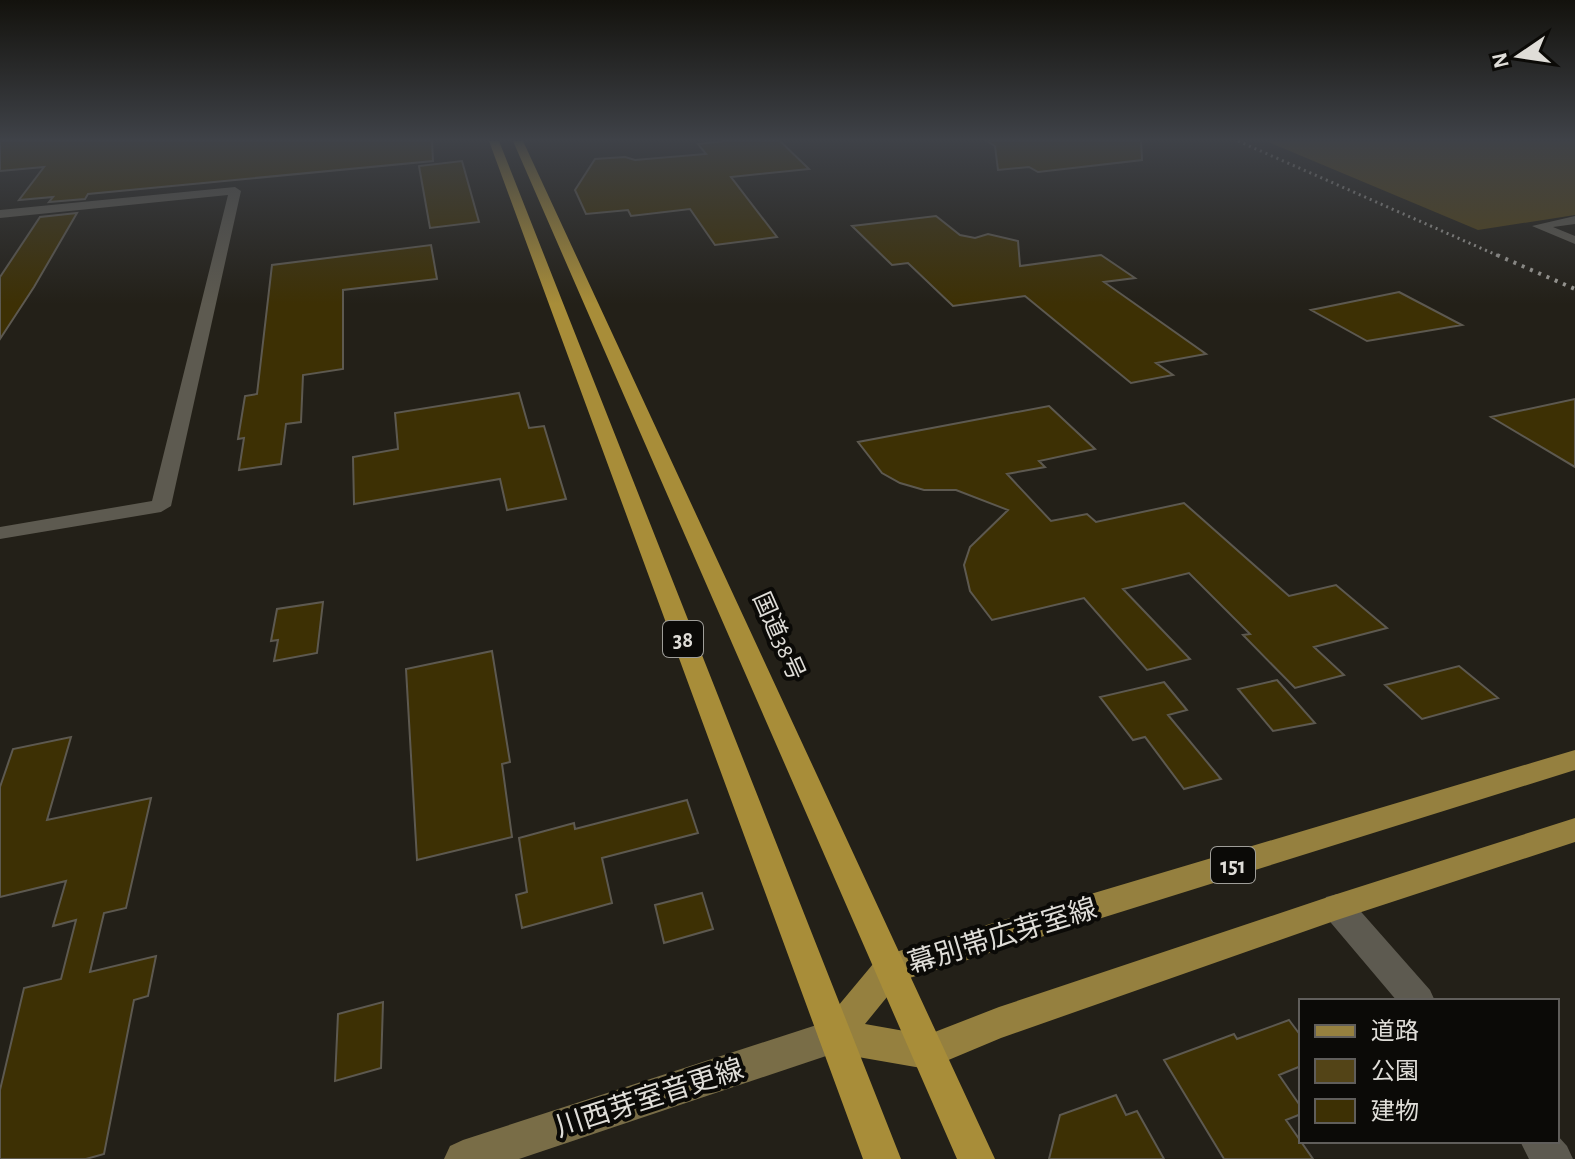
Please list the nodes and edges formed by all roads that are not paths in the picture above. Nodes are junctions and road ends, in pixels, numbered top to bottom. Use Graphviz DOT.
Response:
graph roads {
  1 [pos="193,195"];
  2 [pos="234,195"];
  3 [pos="515,195"];
  4 [pos="543,195"];
  5 [pos="0,214"];
  6 [pos="1575,220"];
  7 [pos="1575,240"];
  8 [pos="0,533"];
  9 [pos="1575,760"];
  10 [pos="1575,830"];
  11 [pos="1337,907"];
  12 [pos="889,969"];
  13 [pos="1416,999"];
  14 [pos="835,1036"];
  15 [pos="927,1052"];
  16 [pos="1540,1143"];
  17 [pos="463,1159"];
  18 [pos="882,1159"];
  19 [pos="976,1159"];
  20 [pos="1554,1159"];
  1 -- 5 [label="street"];
  2 -- 8 [label="street"];
  3 -- 14 [label="highway, 38"];
  4 -- 12 [label="highway, 国道38号 / 38"];
  6 -- 7 [label="street"];
  9 -- 12 [label="main road, 幕別帯広芽室線 / 151"];
  10 -- 11 [label="main road"];
  11 -- 13 [label="street"];
  11 -- 15 [label="main road"];
  12 -- 14 [label="main road, 幕別帯広芽室線"];
  12 -- 15 [label="highway, 国道38号 / 38"];
  14 -- 15 [label="main road"];
  14 -- 17 [label="main road, 川西芽室音更線"];
  14 -- 18 [label="highway, 38"];
  15 -- 19 [label="highway, 国道38号 / 38"];
  16 -- 20 [label="street"];
}
